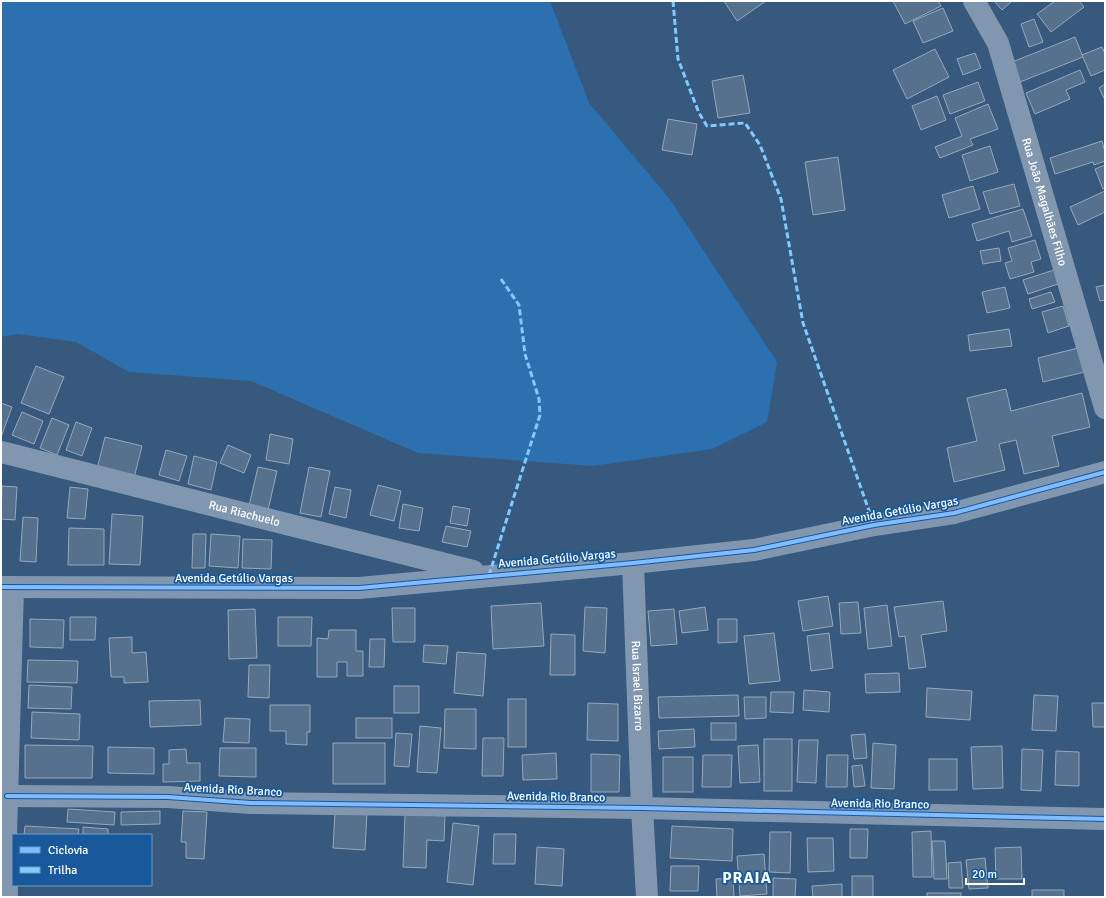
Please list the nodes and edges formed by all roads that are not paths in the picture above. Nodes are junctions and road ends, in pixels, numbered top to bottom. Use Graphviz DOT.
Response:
graph roads {
  1 [pos="974,1"];
  2 [pos="1105,408"];
  3 [pos="1,452"];
  4 [pos="1105,472"];
  5 [pos="633,563"];
  6 [pos="489,575"];
  7 [pos="7,587"];
  8 [pos="7,796"];
  9 [pos="642,808"];
  10 [pos="1105,820"];
  11 [pos="4,834"];
  12 [pos="7,897"];
  13 [pos="647,897"];
  1 -- 2 [label="street, Rua João Magalhães Filho"];
  3 -- 6 [label="street, Rua Riachuelo"];
  4 -- 5 [label="street, Avenida Getúlio Vargas"];
  5 -- 6 [label="street, Avenida Getúlio Vargas"];
  5 -- 9 [label="street, Rua Israel Bizarro"];
  6 -- 7 [label="street, Avenida Getúlio Vargas"];
  7 -- 8 [label="street"];
  8 -- 9 [label="street, Avenida Rio Branco"];
  8 -- 11 [label="street"];
  9 -- 10 [label="street, Avenida Rio Branco"];
  9 -- 13 [label="street, Rua Israel Bizarro"];
  11 -- 12 [label="street"];
}
